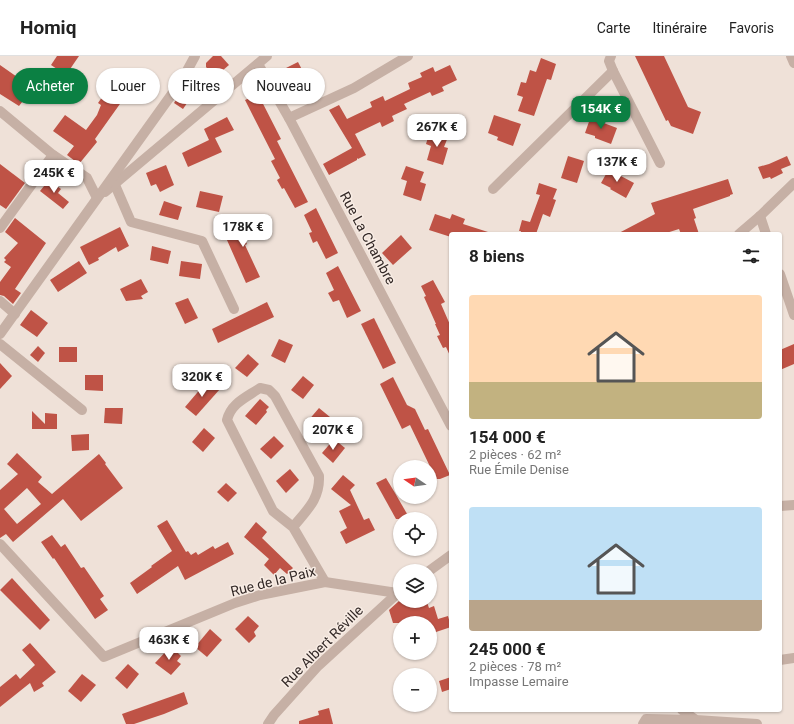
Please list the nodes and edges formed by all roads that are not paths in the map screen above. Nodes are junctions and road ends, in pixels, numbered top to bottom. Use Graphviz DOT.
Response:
graph roads {
  1 [pos="195,56"];
  2 [pos="267,56"];
  3 [pos="408,56"];
  4 [pos="611,56"];
  5 [pos="791,56"];
  6 [pos="794,63"];
  7 [pos="258,64"];
  8 [pos="612,71"];
  9 [pos="0,111"];
  10 [pos="289,118"];
  11 [pos="53,155"];
  12 [pos="660,163"];
  13 [pos="794,183"];
  14 [pos="115,185"];
  15 [pos="493,189"];
  16 [pos="97,198"];
  17 [pos="760,216"];
  18 [pos="0,228"];
  19 [pos="740,232"];
  20 [pos="765,232"];
  21 [pos="782,280"];
  22 [pos="0,301"];
  23 [pos="234,309"];
  24 [pos="15,314"];
  25 [pos="794,315"];
  26 [pos="0,334"];
  27 [pos="0,344"];
  28 [pos="82,410"];
  29 [pos="449,422"];
  30 [pos="794,505"];
  31 [pos="782,506"];
  32 [pos="294,527"];
  33 [pos="0,544"];
  34 [pos="449,556"];
  35 [pos="437,565"];
  36 [pos="325,582"];
  37 [pos="393,591"];
  38 [pos="393,597"];
  39 [pos="794,658"];
  40 [pos="782,660"];
  41 [pos="685,712"];
  42 [pos="696,720"];
  43 [pos="268,724"];
  44 [pos="643,724"];
  45 [pos="757,724"];
  1 -- 16 [label="street"];
  2 -- 7 [label="street"];
  3 -- 10 [label="street"];
  4 -- 8 [label="street"];
  5 -- 6 [label="street"];
  7 -- 10 [label="street, Rue La Chambre"];
  7 -- 14 [label="street"];
  8 -- 12 [label="street"];
  8 -- 15 [label="street"];
  9 -- 11 [label="street"];
  10 -- 29 [label="street, Rue La Chambre"];
  11 -- 16 [label="street"];
  11 -- 18 [label="street"];
  13 -- 17 [label="street"];
  14 -- 16 [label="street"];
  14 -- 23 [label="street"];
  16 -- 24 [label="street"];
  17 -- 19 [label="street"];
  17 -- 20 [label="street"];
  21 -- 25 [label="street"];
  22 -- 24 [label="street"];
  24 -- 26 [label="street"];
  27 -- 28 [label="street"];
  30 -- 31 [label="street"];
  32 -- 32 [label="street"];
  32 -- 36 [label="street"];
  33 -- 36 [label="street, Rue de la Paix"];
  34 -- 35 [label="street"];
  36 -- 37 [label="street, Rue de la Paix"];
  38 -- 43 [label="street, Rue Albert Réville"];
  39 -- 40 [label="street"];
  41 -- 42 [label="street"];
  42 -- 44 [label="street"];
  42 -- 45 [label="street"];
}
